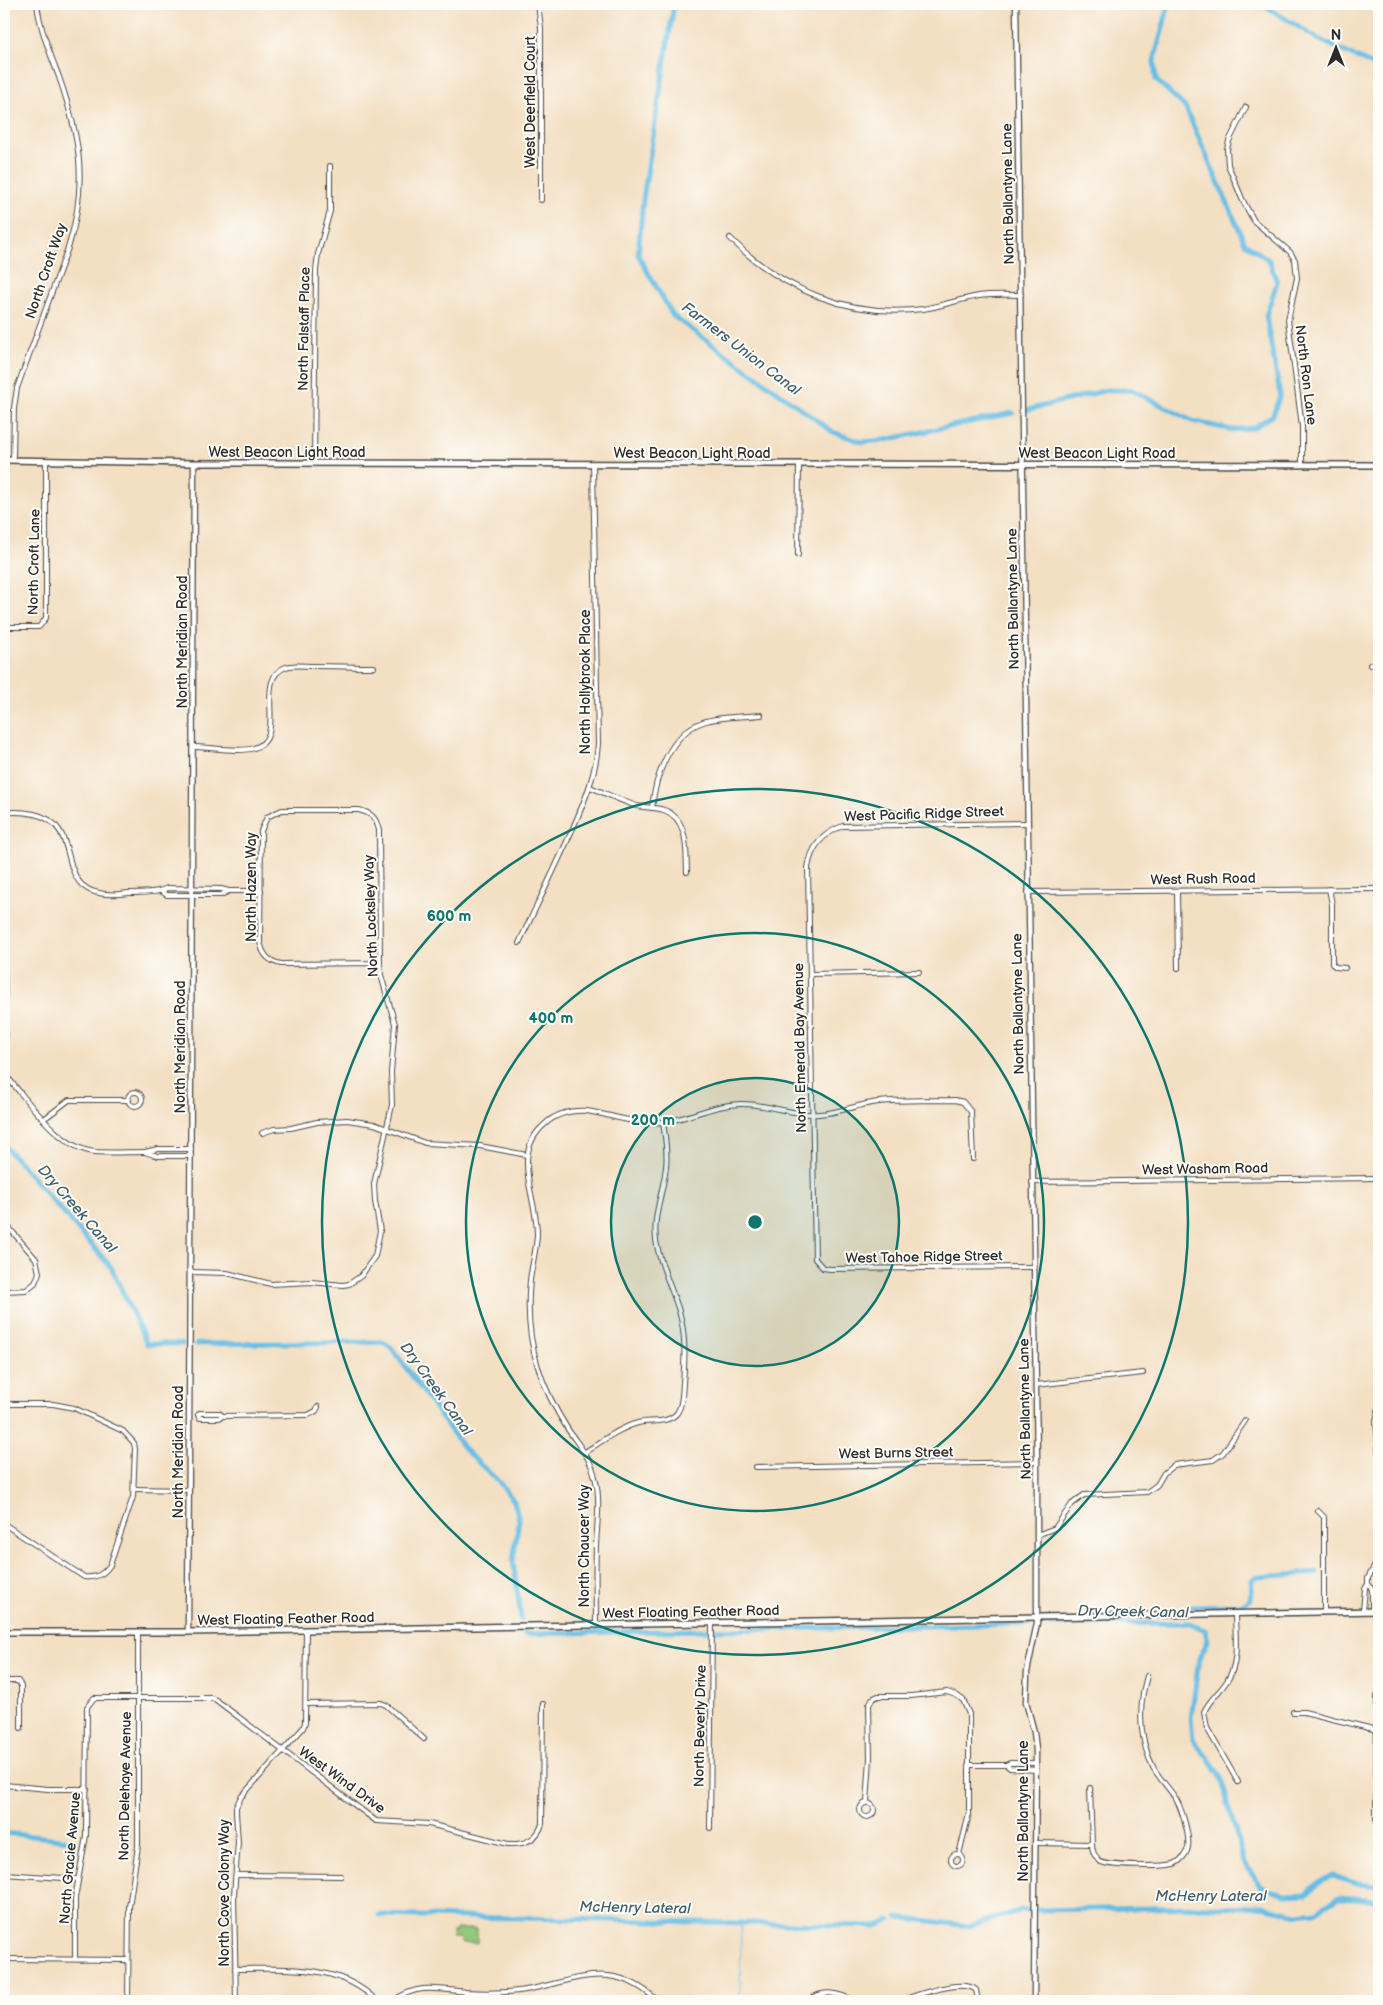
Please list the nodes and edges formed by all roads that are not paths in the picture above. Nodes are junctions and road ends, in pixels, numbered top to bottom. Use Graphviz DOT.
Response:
graph roads {
  1 [pos="37,4"];
  2 [pos="538,4"];
  3 [pos="1016,4"];
  4 [pos="1246,107"];
  5 [pos="330,166"];
  6 [pos="541,200"];
  7 [pos="730,238"];
  8 [pos="1021,295"];
  9 [pos="13,459"];
  10 [pos="4,460"];
  11 [pos="46,460"];
  12 [pos="194,463"];
  13 [pos="314,463"];
  14 [pos="594,464"];
  15 [pos="799,464"];
  16 [pos="1022,464"];
  17 [pos="1302,465"];
  18 [pos="1379,465"];
  19 [pos="798,555"];
  20 [pos="4,627"];
  21 [pos="1379,662"];
  22 [pos="1370,665"];
  23 [pos="374,667"];
  24 [pos="761,715"];
  25 [pos="193,747"];
  26 [pos="590,787"];
  27 [pos="652,808"];
  28 [pos="4,813"];
  29 [pos="267,817"];
  30 [pos="1027,822"];
  31 [pos="824,836"];
  32 [pos="687,872"];
  33 [pos="192,889"];
  34 [pos="1329,889"];
  35 [pos="1379,889"];
  36 [pos="161,891"];
  37 [pos="229,891"];
  38 [pos="1177,891"];
  39 [pos="261,892"];
  40 [pos="1028,892"];
  41 [pos="192,895"];
  42 [pos="519,943"];
  43 [pos="4,956"];
  44 [pos="380,963"];
  45 [pos="1178,968"];
  46 [pos="1345,968"];
  47 [pos="919,972"];
  48 [pos="810,974"];
  49 [pos="129,1100"];
  50 [pos="812,1114"];
  51 [pos="44,1119"];
  52 [pos="663,1122"];
  53 [pos="387,1128"];
  54 [pos="262,1133"];
  55 [pos="191,1149"];
  56 [pos="145,1152"];
  57 [pos="527,1155"];
  58 [pos="191,1156"];
  59 [pos="973,1159"];
  60 [pos="1379,1178"];
  61 [pos="1032,1182"];
  62 [pos="4,1222"];
  63 [pos="818,1264"];
  64 [pos="1033,1266"];
  65 [pos="190,1272"];
  66 [pos="4,1291"];
  67 [pos="1143,1373"];
  68 [pos="1036,1385"];
  69 [pos="4,1404"];
  70 [pos="318,1407"];
  71 [pos="1379,1408"];
  72 [pos="189,1416"];
  73 [pos="1245,1421"];
  74 [pos="585,1452"];
  75 [pos="1379,1456"];
  76 [pos="1037,1462"];
  77 [pos="756,1466"];
  78 [pos="134,1489"];
  79 [pos="189,1490"];
  80 [pos="1318,1511"];
  81 [pos="4,1524"];
  82 [pos="1037,1535"];
  83 [pos="1379,1558"];
  84 [pos="1368,1584"];
  85 [pos="1363,1611"];
  86 [pos="1372,1611"];
  87 [pos="1379,1611"];
  88 [pos="1324,1612"];
  89 [pos="1235,1613"];
  90 [pos="1037,1617"];
  91 [pos="712,1623"];
  92 [pos="596,1625"];
  93 [pos="306,1630"];
  94 [pos="4,1632"];
  95 [pos="138,1632"];
  96 [pos="188,1632"];
  97 [pos="1147,1676"];
  98 [pos="4,1681"];
  99 [pos="1379,1691"];
  100 [pos="138,1697"];
  101 [pos="90,1700"];
  102 [pos="306,1704"];
  103 [pos="543,1704"];
  104 [pos="1293,1712"];
  105 [pos="22,1728"];
  106 [pos="1378,1730"];
  107 [pos="424,1739"];
  108 [pos="283,1751"];
  109 [pos="1036,1763"];
  110 [pos="968,1765"];
  111 [pos="1006,1765"];
  112 [pos="1036,1770"];
  113 [pos="1238,1782"];
  114 [pos="4,1785"];
  115 [pos="1090,1788"];
  116 [pos="87,1789"];
  117 [pos="867,1803"];
  118 [pos="1379,1826"];
  119 [pos="710,1828"];
  120 [pos="1036,1843"];
  121 [pos="1092,1844"];
  122 [pos="959,1854"];
  123 [pos="5,1874"];
  124 [pos="237,1875"];
  125 [pos="341,1876"];
  126 [pos="78,1879"];
  127 [pos="4,1959"];
  128 [pos="75,1959"];
  129 [pos="128,1960"];
  130 [pos="235,1970"];
  131 [pos="128,2001"];
  132 [pos="236,2001"];
  133 [pos="377,2001"];
  134 [pos="393,2001"];
  135 [pos="658,2001"];
  136 [pos="808,2001"];
  137 [pos="856,2001"];
  138 [pos="901,2001"];
  139 [pos="978,2001"];
  140 [pos="1034,2001"];
  1 -- 9 [label="street, North Croft Way"];
  2 -- 6 [label="street, West Deerfield Court"];
  3 -- 8 [label="street, North Ballantyne Lane"];
  4 -- 17 [label="street, North Ron Lane"];
  5 -- 13 [label="street, North Falstaff Place"];
  7 -- 8 [label="street"];
  8 -- 16 [label="street, North Ballantyne Lane"];
  9 -- 10 [label="main road, West Beacon Light Road"];
  9 -- 11 [label="main road, West Beacon Light Road"];
  11 -- 12 [label="main road, West Beacon Light Road"];
  11 -- 20 [label="street, North Croft Lane"];
  12 -- 13 [label="main road, West Beacon Light Road"];
  12 -- 25 [label="street, North Meridian Road"];
  13 -- 14 [label="main road, West Beacon Light Road"];
  14 -- 15 [label="main road, West Beacon Light Road"];
  14 -- 26 [label="street, North Hollybrook Place"];
  15 -- 16 [label="main road, West Beacon Light Road"];
  15 -- 19 [label="street"];
  16 -- 17 [label="main road, West Beacon Light Road"];
  16 -- 30 [label="street, North Ballantyne Lane"];
  17 -- 18 [label="main road, West Beacon Light Road"];
  21 -- 22 [label="street"];
  23 -- 25 [label="street"];
  24 -- 27 [label="street"];
  25 -- 33 [label="street, North Meridian Road"];
  26 -- 27 [label="street"];
  26 -- 42 [label="street, North Hollybrook Place"];
  27 -- 32 [label="street"];
  28 -- 36 [label="street"];
  29 -- 39 [label="street, North Hazen Way"];
  29 -- 44 [label="street, North Locksley Way"];
  30 -- 31 [label="street, West Pacific Ridge Street"];
  30 -- 40 [label="street, North Ballantyne Lane"];
  31 -- 48 [label="street, North Emerald Bay Avenue"];
  33 -- 36 [label="street"];
  33 -- 37 [label="street"];
  33 -- 41 [label="street, North Meridian Road"];
  34 -- 35 [label="street, West Rush Road"];
  34 -- 38 [label="street, West Rush Road"];
  34 -- 46 [label="street"];
  36 -- 41 [label="street"];
  37 -- 39 [label="street"];
  37 -- 41 [label="street"];
  38 -- 40 [label="street, West Rush Road"];
  38 -- 45 [label="street"];
  39 -- 44 [label="street, North Hazen Way"];
  40 -- 61 [label="street, North Ballantyne Lane"];
  41 -- 55 [label="street, North Meridian Road"];
  43 -- 51 [label="street"];
  44 -- 53 [label="street, North Locksley Way"];
  47 -- 48 [label="street"];
  48 -- 50 [label="street, North Emerald Bay Avenue"];
  49 -- 51 [label="street"];
  50 -- 52 [label="street"];
  50 -- 59 [label="street"];
  50 -- 63 [label="street, North Emerald Bay Avenue"];
  51 -- 56 [label="street"];
  52 -- 57 [label="street"];
  52 -- 74 [label="street"];
  53 -- 54 [label="street"];
  53 -- 57 [label="street"];
  53 -- 65 [label="street, North Locksley Way"];
  55 -- 56 [label="street"];
  55 -- 58 [label="street, North Meridian Road"];
  56 -- 58 [label="street"];
  57 -- 74 [label="street, North Chaucer Way"];
  58 -- 65 [label="street, North Meridian Road"];
  60 -- 61 [label="street, West Washam Road"];
  61 -- 64 [label="street, North Ballantyne Lane"];
  62 -- 66 [label="street"];
  63 -- 64 [label="street, West Tahoe Ridge Street"];
  64 -- 68 [label="street, North Ballantyne Lane"];
  65 -- 72 [label="street, North Meridian Road"];
  67 -- 68 [label="street"];
  68 -- 76 [label="street, North Ballantyne Lane"];
  69 -- 78 [label="street"];
  70 -- 72 [label="street"];
  71 -- 75 [label="street"];
  72 -- 79 [label="street, North Meridian Road"];
  73 -- 82 [label="street"];
  74 -- 92 [label="street, North Chaucer Way"];
  76 -- 77 [label="street, West Burns Street"];
  76 -- 82 [label="street, North Ballantyne Lane"];
  78 -- 79 [label="street"];
  78 -- 81 [label="street"];
  79 -- 96 [label="street, North Meridian Road"];
  80 -- 88 [label="street"];
  82 -- 90 [label="street, North Ballantyne Lane"];
  83 -- 84 [label="street"];
  84 -- 85 [label="street"];
  84 -- 86 [label="street"];
  85 -- 86 [label="main road, West Floating Feather Road"];
  85 -- 88 [label="main road, West Floating Feather Road"];
  86 -- 87 [label="main road, West Floating Feather Road"];
  88 -- 89 [label="main road, West Floating Feather Road"];
  89 -- 90 [label="main road, West Floating Feather Road"];
  89 -- 113 [label="street"];
  90 -- 91 [label="main road, West Floating Feather Road"];
  90 -- 109 [label="street, North Ballantyne Lane"];
  91 -- 92 [label="main road, West Floating Feather Road"];
  91 -- 119 [label="street, North Beverly Drive"];
  92 -- 93 [label="main road, West Floating Feather Road"];
  93 -- 96 [label="main road, West Floating Feather Road"];
  93 -- 102 [label="street, North Cove Colony Way"];
  94 -- 95 [label="main road, West Floating Feather Road"];
  95 -- 96 [label="main road, West Floating Feather Road"];
  95 -- 100 [label="street, North Delehaye Avenue"];
  97 -- 121 [label="street"];
  98 -- 105 [label="street"];
  99 -- 106 [label="street"];
  100 -- 101 [label="street, West Wind Drive"];
  100 -- 108 [label="street, West Wind Drive"];
  100 -- 129 [label="street, North Delehaye Avenue"];
  101 -- 116 [label="street, North Gracie Avenue"];
  102 -- 107 [label="street"];
  102 -- 108 [label="street, North Cove Colony Way"];
  103 -- 108 [label="street, West Wind Drive"];
  104 -- 106 [label="street"];
  106 -- 118 [label="street"];
  108 -- 124 [label="street, North Cove Colony Way"];
  109 -- 111 [label="street"];
  109 -- 112 [label="street, North Ballantyne Lane"];
  110 -- 111 [label="street"];
  110 -- 117 [label="street"];
  110 -- 122 [label="street"];
  111 -- 112 [label="street"];
  112 -- 120 [label="street, North Ballantyne Lane"];
  114 -- 116 [label="street"];
  115 -- 121 [label="street"];
  116 -- 126 [label="street, North Gracie Avenue"];
  120 -- 121 [label="street"];
  120 -- 140 [label="street, North Ballantyne Lane"];
  123 -- 126 [label="street"];
  123 -- 127 [label="street"];
  124 -- 125 [label="street"];
  124 -- 130 [label="street, North Cove Colony Way"];
  126 -- 128 [label="street, North Gracie Avenue"];
  127 -- 128 [label="street"];
  128 -- 129 [label="street"];
  129 -- 131 [label="street, North Delehaye Avenue"];
  130 -- 132 [label="street, North Cove Colony Way"];
  130 -- 133 [label="street"];
  134 -- 135 [label="street"];
  136 -- 137 [label="street"];
  138 -- 139 [label="street"];
}
